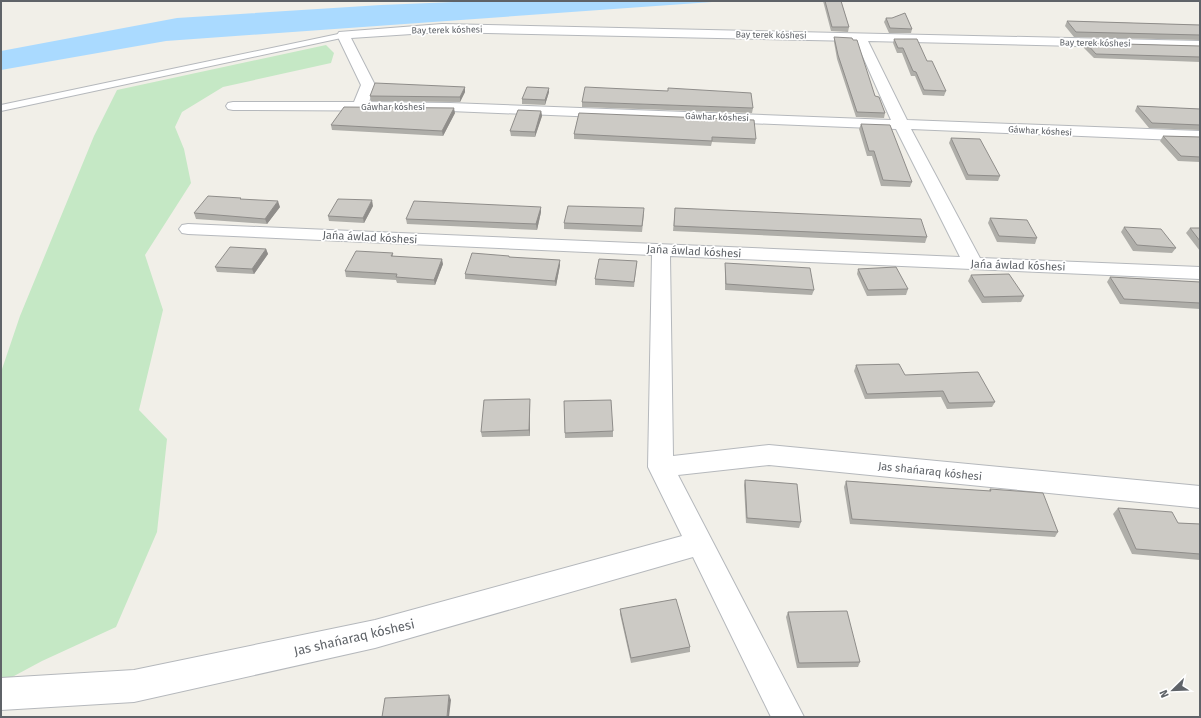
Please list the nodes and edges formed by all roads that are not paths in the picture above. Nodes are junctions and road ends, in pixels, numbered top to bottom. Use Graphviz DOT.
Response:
graph roads {
  1 [pos="343,35"];
  2 [pos="860,37"];
  3 [pos="1200,45"];
  4 [pos="233,106"];
  5 [pos="360,106"];
  6 [pos="1,108"];
  7 [pos="901,124"];
  8 [pos="1200,136"];
  9 [pos="188,228"];
  10 [pos="661,250"];
  11 [pos="973,263"];
  12 [pos="1200,272"];
  13 [pos="661,468"];
  14 [pos="1200,497"];
  15 [pos="700,544"];
  16 [pos="1,694"];
  17 [pos="788,717"];
  1 -- 2 [label="street, Bay terek kóshesi"];
  1 -- 5 [label="street"];
  1 -- 6 [label="lane"];
  2 -- 3 [label="street, Bay terek kóshesi"];
  2 -- 7 [label="street"];
  4 -- 5 [label="street, Gáwhar kóshesi"];
  5 -- 7 [label="street, Gáwhar kóshesi"];
  7 -- 8 [label="street, Gáwhar kóshesi"];
  7 -- 11 [label="street"];
  9 -- 10 [label="street, Jańa áwlad kóshesi"];
  10 -- 11 [label="street, Jańa áwlad kóshesi"];
  10 -- 13 [label="street"];
  11 -- 12 [label="street, Jańa áwlad kóshesi"];
  13 -- 14 [label="street, Jas shańaraq kóshesi"];
  13 -- 15 [label="street"];
  15 -- 16 [label="street, Jas shańaraq kóshesi"];
  15 -- 17 [label="street"];
}
